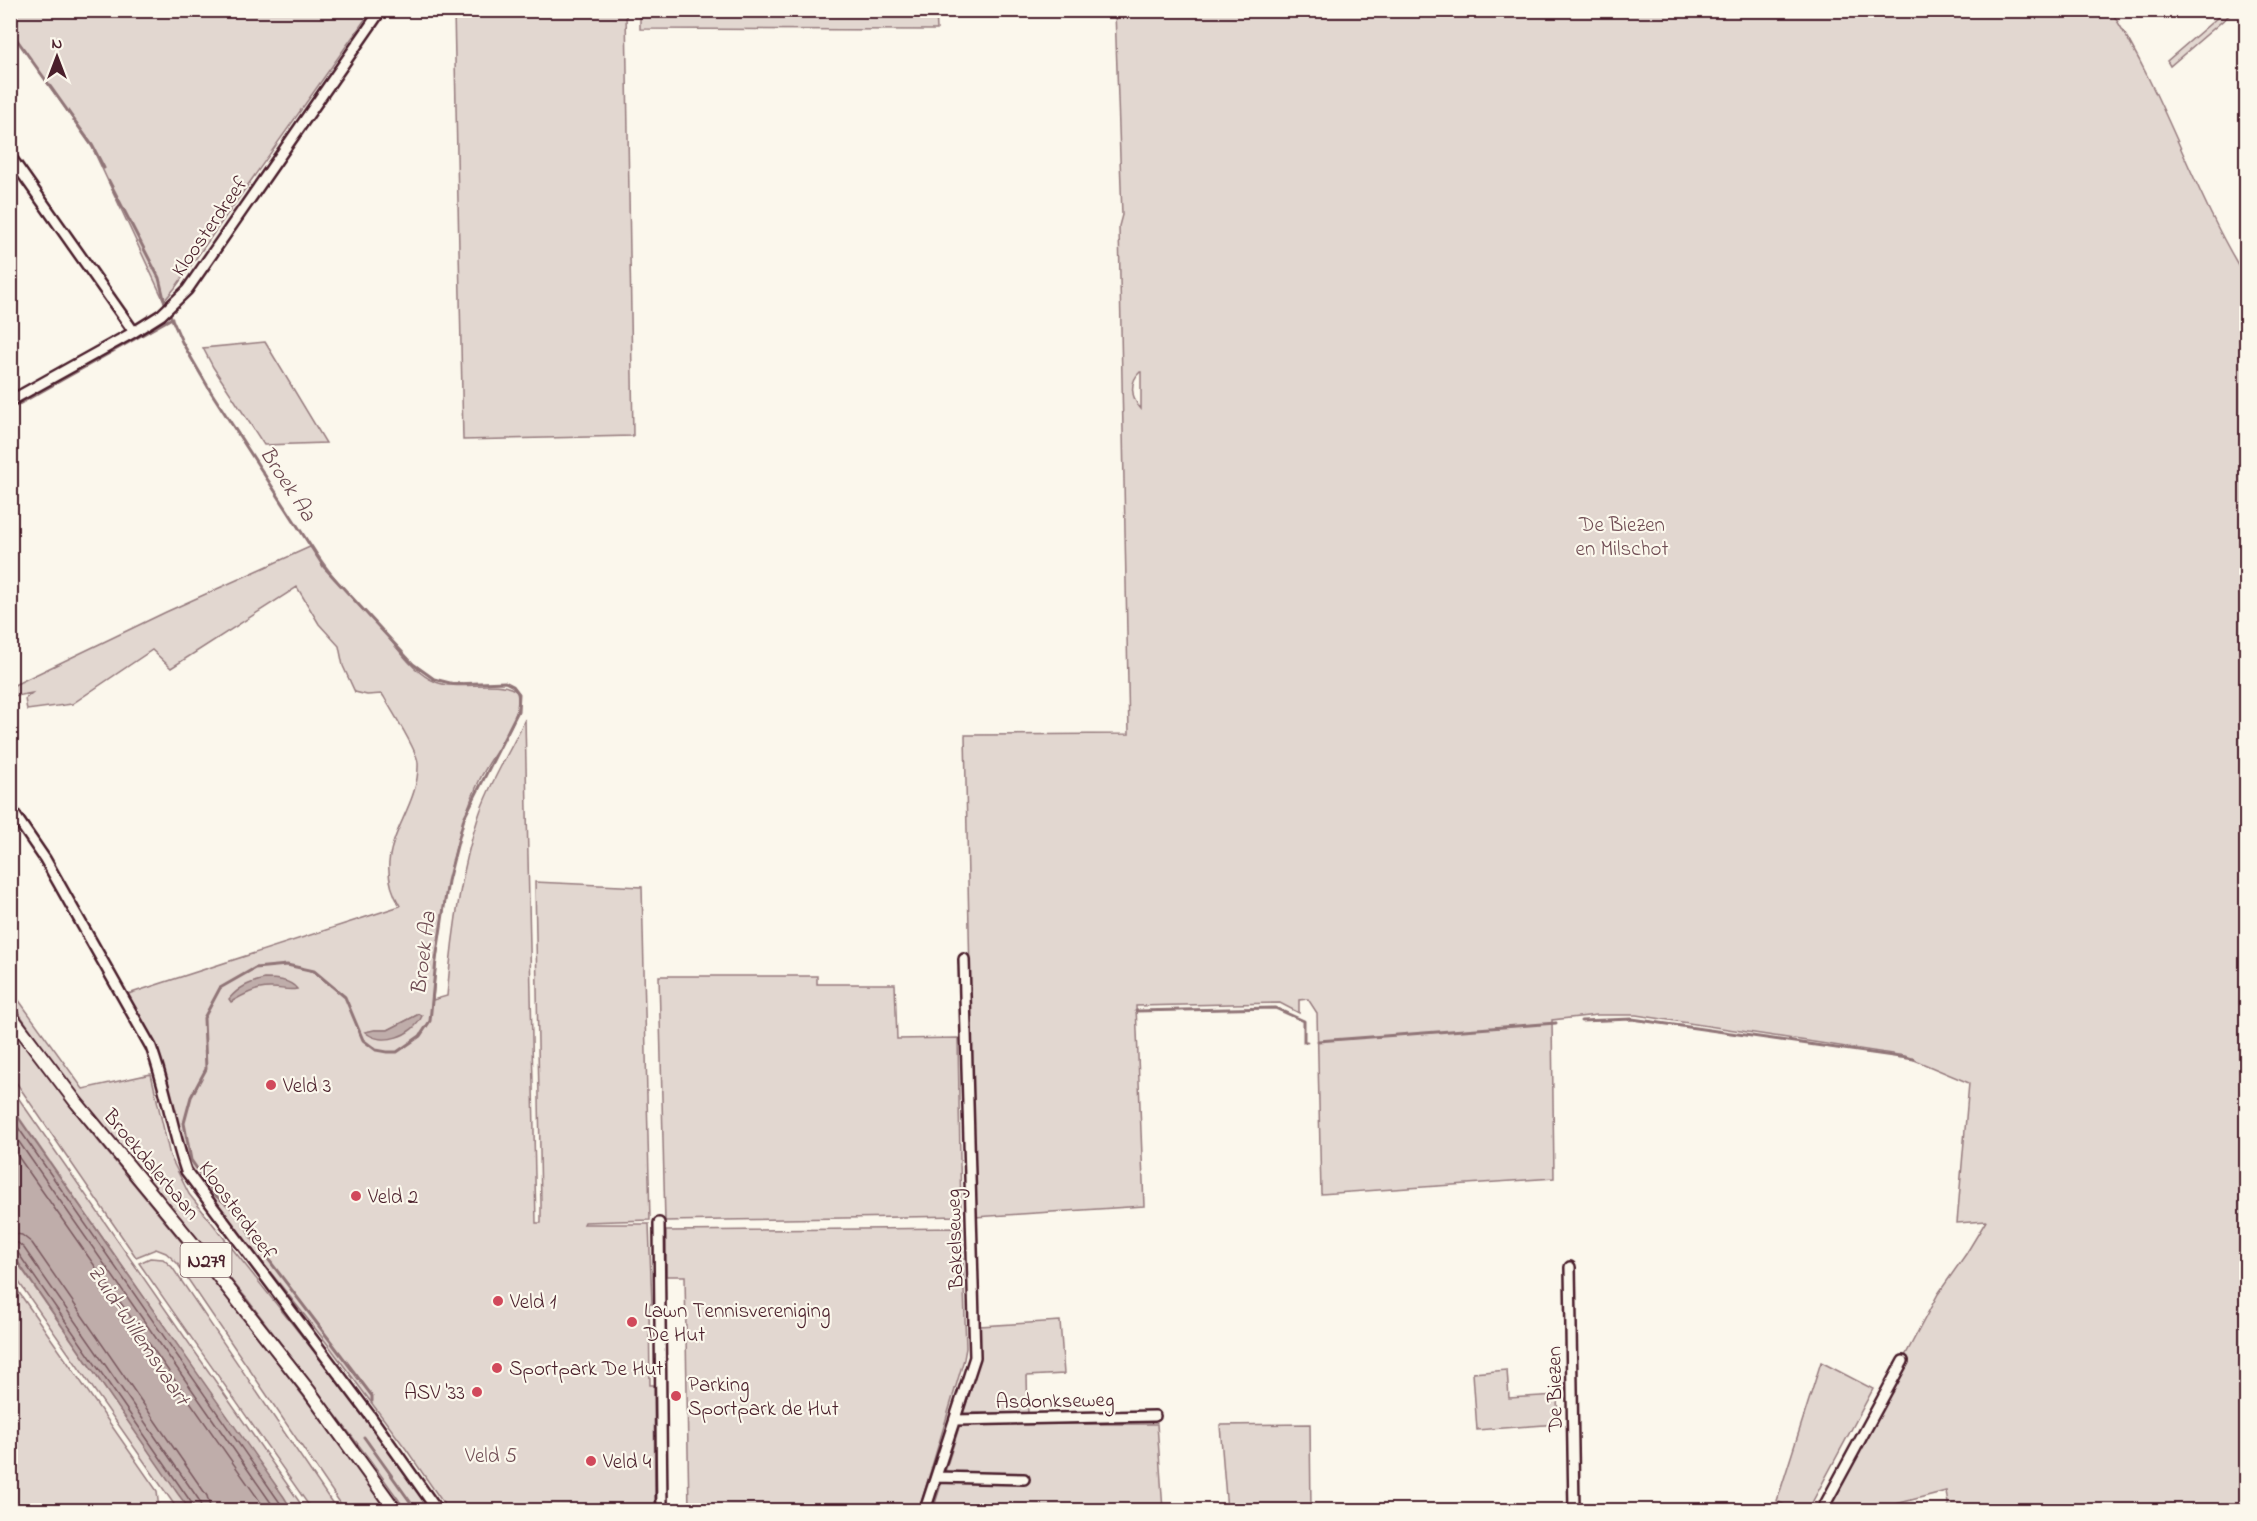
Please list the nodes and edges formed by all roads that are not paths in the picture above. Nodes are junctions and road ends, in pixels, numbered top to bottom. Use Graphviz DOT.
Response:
graph roads {
  1 [pos="381,10"];
  2 [pos="10,156"];
  3 [pos="134,332"];
  4 [pos="10,401"];
  5 [pos="10,808"];
  6 [pos="964,959"];
  7 [pos="10,1015"];
  8 [pos="659,1223"];
  9 [pos="1570,1267"];
  10 [pos="1903,1361"];
  11 [pos="1155,1416"];
  12 [pos="956,1420"];
  13 [pos="936,1477"];
  14 [pos="1024,1479"];
  15 [pos="395,1510"];
  16 [pos="437,1510"];
  17 [pos="662,1510"];
  18 [pos="925,1510"];
  19 [pos="1574,1510"];
  20 [pos="1822,1510"];
  1 -- 3 [label="street, Kloosterdreef"];
  2 -- 3 [label="street"];
  3 -- 4 [label="street, Kloosterdreef"];
  5 -- 16 [label="street, Kloosterdreef"];
  6 -- 12 [label="street, Bakelseweg"];
  7 -- 15 [label="main road, Broekdalerbaan / N279"];
  8 -- 17 [label="street"];
  9 -- 19 [label="street, De Biezen"];
  10 -- 20 [label="street"];
  11 -- 12 [label="street, Asdonkseweg"];
  12 -- 13 [label="street, Bakelseweg"];
  13 -- 14 [label="street"];
  13 -- 18 [label="street, Bakelseweg"];
}
